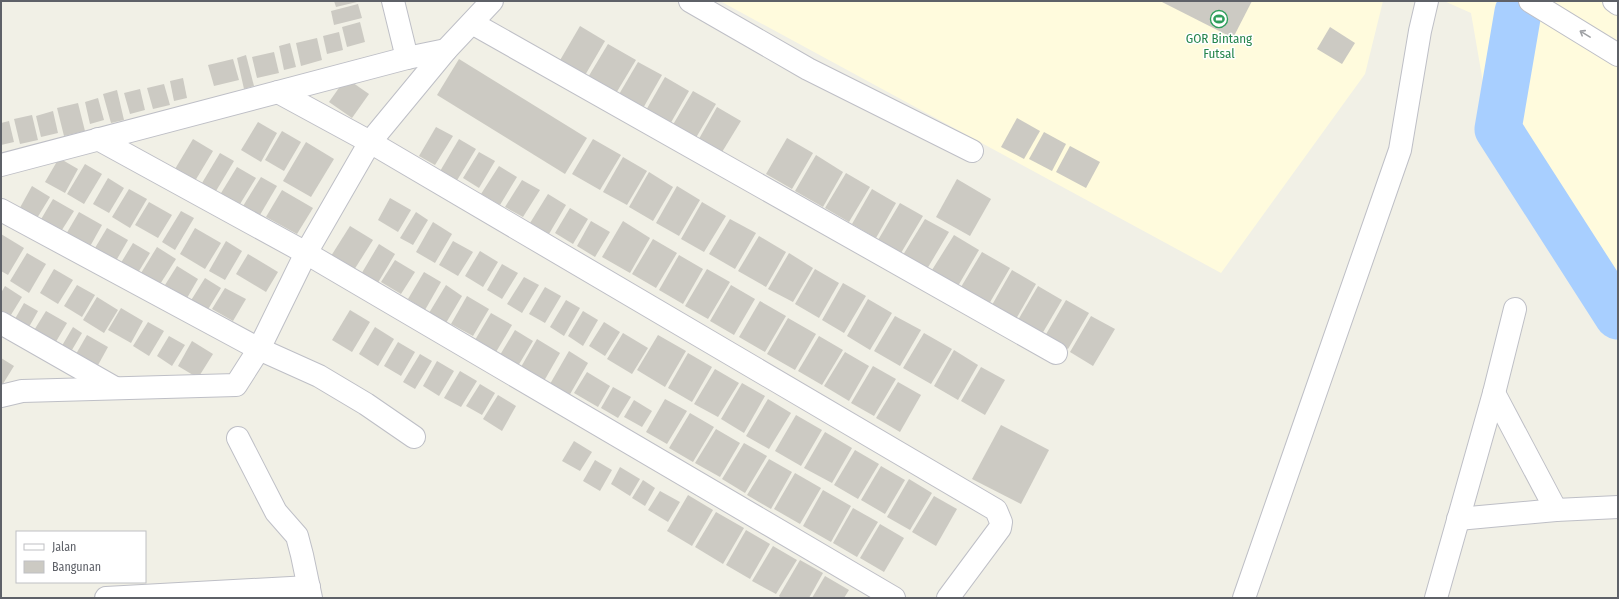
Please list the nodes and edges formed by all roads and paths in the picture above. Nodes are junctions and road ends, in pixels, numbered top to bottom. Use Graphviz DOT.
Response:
graph roads {
  1 [pos="393,1"];
  2 [pos="492,1"];
  3 [pos="690,1"];
  4 [pos="1427,1"];
  5 [pos="1530,1"];
  6 [pos="1614,1"];
  7 [pos="1618,4"];
  8 [pos="472,24"];
  9 [pos="446,50"];
  10 [pos="1618,54"];
  11 [pos="407,58"];
  12 [pos="278,92"];
  13 [pos="98,140"];
  14 [pos="370,142"];
  15 [pos="972,151"];
  16 [pos="1,165"];
  17 [pos="1,210"];
  18 [pos="306,253"];
  19 [pos="1515,309"];
  20 [pos="1,322"];
  21 [pos="259,349"];
  22 [pos="1056,353"];
  23 [pos="115,388"];
  24 [pos="1494,393"];
  25 [pos="1,396"];
  26 [pos="414,437"];
  27 [pos="238,438"];
  28 [pos="1618,507"];
  29 [pos="1556,510"];
  30 [pos="1458,519"];
  31 [pos="310,592"];
  32 [pos="106,598"];
  33 [pos="894,598"];
  34 [pos="948,598"];
  35 [pos="1244,598"];
  36 [pos="1436,598"];
  1 -- 11 [label="street"];
  2 -- 8 [label="street"];
  3 -- 15 [label="street"];
  4 -- 35 [label="street"];
  10 -- 5 [label="street, one-way"];
  6 -- 7 [label="street"];
  8 -- 9 [label="street"];
  8 -- 22 [label="street"];
  9 -- 11 [label="street"];
  9 -- 14 [label="street"];
  11 -- 12 [label="street"];
  12 -- 13 [label="street"];
  12 -- 14 [label="street"];
  13 -- 16 [label="street"];
  13 -- 18 [label="street"];
  14 -- 18 [label="street"];
  14 -- 34 [label="street"];
  17 -- 21 [label="street"];
  18 -- 21 [label="street"];
  18 -- 33 [label="street"];
  19 -- 24 [label="street"];
  20 -- 23 [label="street"];
  21 -- 23 [label="street"];
  21 -- 26 [label="street"];
  23 -- 25 [label="street"];
  24 -- 29 [label="street"];
  24 -- 30 [label="street"];
  27 -- 31 [label="street"];
  28 -- 29 [label="street"];
  29 -- 30 [label="street"];
  30 -- 36 [label="street"];
  31 -- 32 [label="street"];
}
